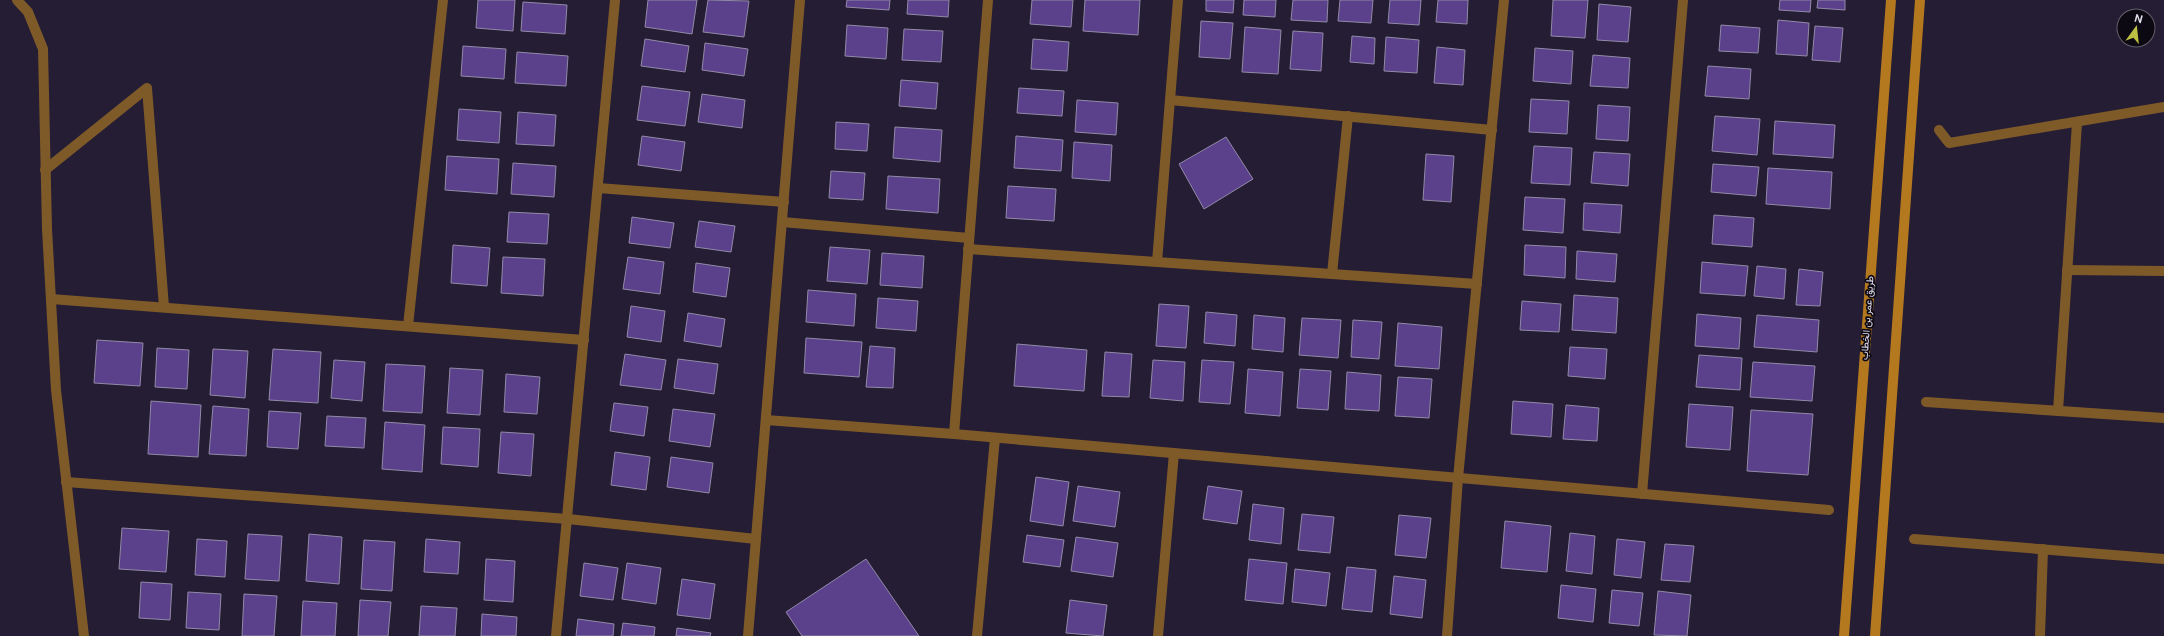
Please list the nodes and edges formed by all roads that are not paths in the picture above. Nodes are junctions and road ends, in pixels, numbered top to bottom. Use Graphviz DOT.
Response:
graph roads {
  1 [pos="17,0"];
  2 [pos="442,0"];
  3 [pos="615,0"];
  4 [pos="800,0"];
  5 [pos="988,0"];
  6 [pos="1178,0"];
  7 [pos="1504,0"];
  8 [pos="1683,0"];
  9 [pos="1891,0"];
  10 [pos="1920,0"];
  11 [pos="1170,100"];
  12 [pos="2164,107"];
  13 [pos="1348,116"];
  14 [pos="2077,123"];
  15 [pos="1492,130"];
  16 [pos="1939,130"];
  17 [pos="45,170"];
  18 [pos="598,188"];
  19 [pos="784,202"];
  20 [pos="782,222"];
  21 [pos="969,238"];
  22 [pos="968,249"];
  23 [pos="1157,262"];
  24 [pos="2067,270"];
  25 [pos="2164,271"];
  26 [pos="1332,274"];
  27 [pos="1477,284"];
  28 [pos="50,299"];
  29 [pos="164,307"];
  30 [pos="408,326"];
  31 [pos="584,340"];
  32 [pos="1926,402"];
  33 [pos="2058,411"];
  34 [pos="2164,418"];
  35 [pos="766,420"];
  36 [pos="954,434"];
  37 [pos="995,438"];
  38 [pos="1174,453"];
  39 [pos="1458,478"];
  40 [pos="66,482"];
  41 [pos="1642,494"];
  42 [pos="1830,510"];
  43 [pos="568,519"];
  44 [pos="756,539"];
  45 [pos="1914,539"];
  46 [pos="2043,549"];
  47 [pos="2164,559"];
  48 [pos="84,636"];
  49 [pos="556,636"];
  50 [pos="748,636"];
  51 [pos="977,636"];
  52 [pos="1158,636"];
  53 [pos="1447,636"];
  54 [pos="1844,636"];
  55 [pos="1875,636"];
  56 [pos="2040,636"];
  1 -- 17 [label="street"];
  2 -- 30 [label="street"];
  3 -- 18 [label="street"];
  4 -- 19 [label="street"];
  5 -- 21 [label="street"];
  6 -- 11 [label="street"];
  7 -- 15 [label="street"];
  8 -- 41 [label="street"];
  9 -- 54 [label="main road, طريق عمر بن الخطاب"];
  10 -- 55 [label="main road"];
  11 -- 13 [label="street"];
  11 -- 23 [label="street"];
  12 -- 14 [label="street"];
  13 -- 15 [label="street"];
  13 -- 26 [label="street"];
  14 -- 16 [label="street"];
  14 -- 24 [label="street"];
  15 -- 27 [label="street"];
  17 -- 28 [label="street"];
  17 -- 29 [label="street"];
  18 -- 19 [label="street"];
  18 -- 31 [label="street"];
  19 -- 20 [label="street"];
  20 -- 21 [label="street"];
  20 -- 35 [label="street"];
  21 -- 22 [label="street"];
  22 -- 23 [label="street"];
  22 -- 36 [label="street"];
  23 -- 26 [label="street"];
  24 -- 25 [label="street"];
  24 -- 33 [label="street"];
  26 -- 27 [label="street"];
  27 -- 39 [label="street"];
  28 -- 29 [label="street"];
  28 -- 40 [label="street"];
  29 -- 30 [label="street"];
  30 -- 31 [label="street"];
  31 -- 43 [label="street"];
  32 -- 33 [label="street"];
  33 -- 34 [label="street"];
  35 -- 36 [label="street"];
  35 -- 44 [label="street"];
  36 -- 37 [label="street"];
  37 -- 38 [label="street"];
  37 -- 51 [label="street"];
  38 -- 39 [label="street"];
  38 -- 52 [label="street"];
  39 -- 41 [label="street"];
  39 -- 53 [label="street"];
  40 -- 43 [label="street"];
  40 -- 48 [label="street"];
  41 -- 42 [label="street"];
  43 -- 44 [label="street"];
  43 -- 49 [label="street"];
  44 -- 50 [label="street"];
  45 -- 46 [label="street"];
  46 -- 47 [label="street"];
  46 -- 56 [label="street"];
}
